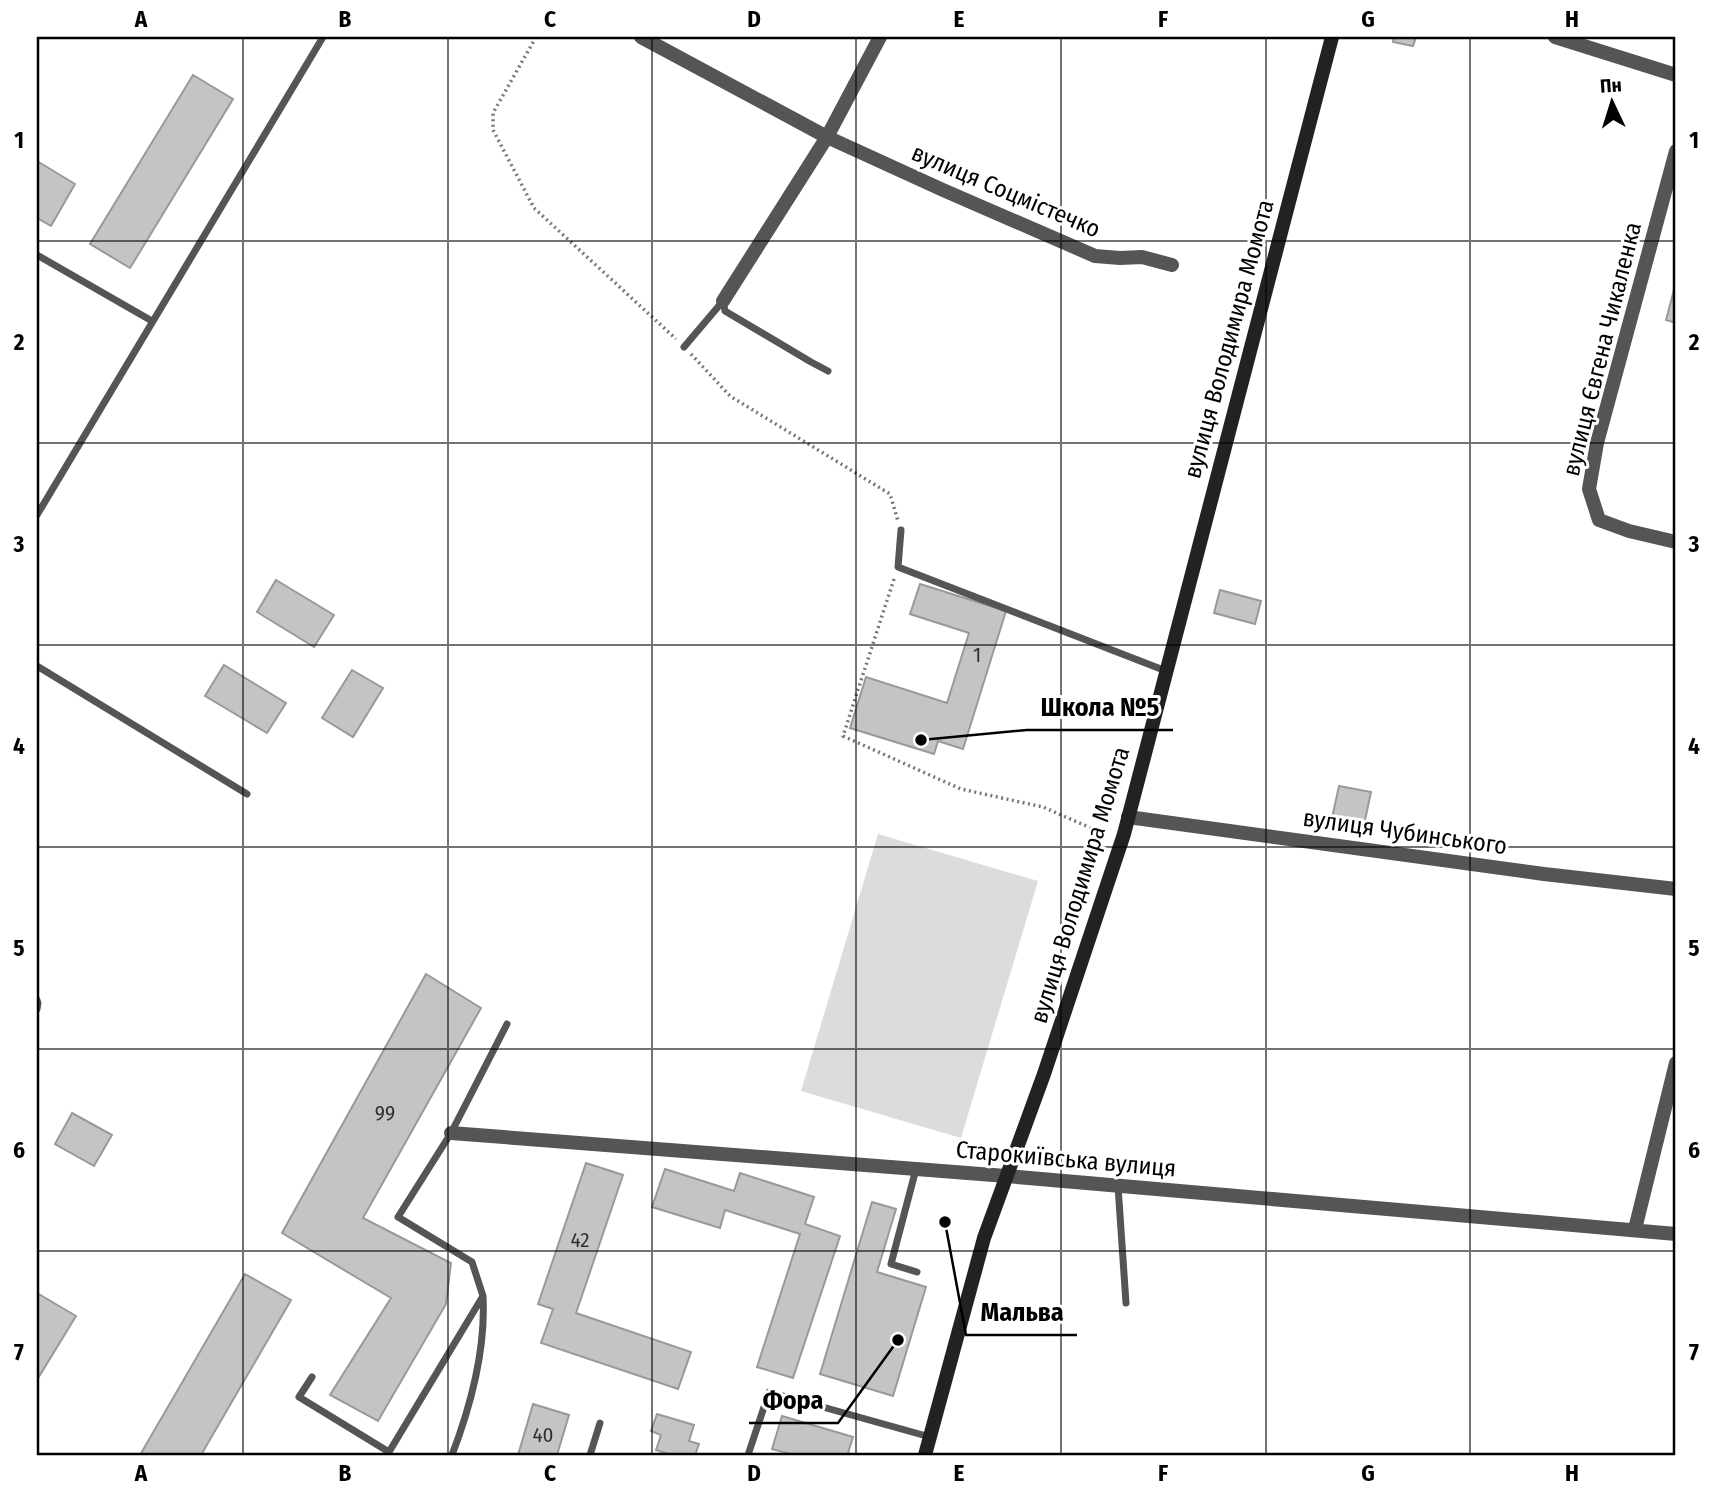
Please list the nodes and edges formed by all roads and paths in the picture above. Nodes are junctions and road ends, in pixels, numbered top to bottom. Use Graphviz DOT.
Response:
graph roads {
  1 [pos="323,37"];
  2 [pos="536,37"];
  3 [pos="642,37"];
  4 [pos="880,37"];
  5 [pos="1332,37"];
  6 [pos="1555,37"];
  7 [pos="1676,75"];
  8 [pos="827,137"];
  9 [pos="1676,151"];
  10 [pos="1674,169"];
  11 [pos="37,255"];
  12 [pos="1172,265"];
  13 [pos="723,301"];
  14 [pos="152,321"];
  15 [pos="684,347"];
  16 [pos="828,370"];
  17 [pos="37,515"];
  18 [pos="901,530"];
  19 [pos="1676,542"];
  20 [pos="898,567"];
  21 [pos="37,666"];
  22 [pos="1166,671"];
  23 [pos="247,794"];
  24 [pos="1128,817"];
  25 [pos="1122,842"];
  26 [pos="1676,889"];
  27 [pos="37,999"];
  28 [pos="37,1009"];
  29 [pos="507,1024"];
  30 [pos="1676,1063"];
  31 [pos="451,1133"];
  32 [pos="916,1169"];
  33 [pos="1006,1176"];
  34 [pos="1118,1186"];
  35 [pos="1635,1230"];
  36 [pos="1676,1234"];
  37 [pos="918,1272"];
  38 [pos="483,1296"];
  39 [pos="1126,1303"];
  40 [pos="312,1377"];
  41 [pos="600,1423"];
  42 [pos="930,1437"];
  43 [pos="390,1454"];
  44 [pos="452,1455"];
  45 [pos="590,1455"];
  46 [pos="748,1455"];
  47 [pos="925,1455"];
  1 -- 14 [label="lane"];
  2 -- 15 [label="path"];
  3 -- 8 [label="street, вулиця Соцмістечко"];
  4 -- 8 [label="street"];
  5 -- 22 [label="street, вулиця Володимира Момота"];
  6 -- 7 [label="street"];
  8 -- 12 [label="street, вулиця Соцмістечко"];
  8 -- 13 [label="street"];
  9 -- 10 [label="street, вулиця Євгена Чикаленка"];
  10 -- 19 [label="street, вулиця Євгена Чикаленка"];
  11 -- 14 [label="lane"];
  13 -- 15 [label="lane"];
  13 -- 16 [label="lane"];
  14 -- 17 [label="lane"];
  15 -- 18 [label="path"];
  18 -- 20 [label="lane"];
  20 -- 22 [label="lane"];
  20 -- 25 [label="path"];
  21 -- 23 [label="lane"];
  22 -- 24 [label="street, вулиця Володимира Момота"];
  24 -- 25 [label="street, вулиця Володимира Момота"];
  24 -- 26 [label="street, вулиця Чубинського"];
  25 -- 33 [label="street, вулиця Володимира Момота"];
  27 -- 28 [label="lane"];
  29 -- 31 [label="lane"];
  30 -- 35 [label="street"];
  31 -- 32 [label="street, Старокиївська вулиця"];
  31 -- 38 [label="lane"];
  32 -- 33 [label="street, Старокиївська вулиця"];
  32 -- 37 [label="lane"];
  33 -- 34 [label="street, Старокиївська вулиця"];
  33 -- 42 [label="street, вулиця Володимира Момота"];
  34 -- 35 [label="street, Старокиївська вулиця"];
  34 -- 39 [label="lane"];
  35 -- 36 [label="street, Старокиївська вулиця"];
  38 -- 43 [label="lane"];
  38 -- 44 [label="lane"];
  40 -- 43 [label="lane"];
  41 -- 45 [label="lane"];
  42 -- 46 [label="lane"];
  42 -- 47 [label="street, вулиця Володимира Момота"];
}
